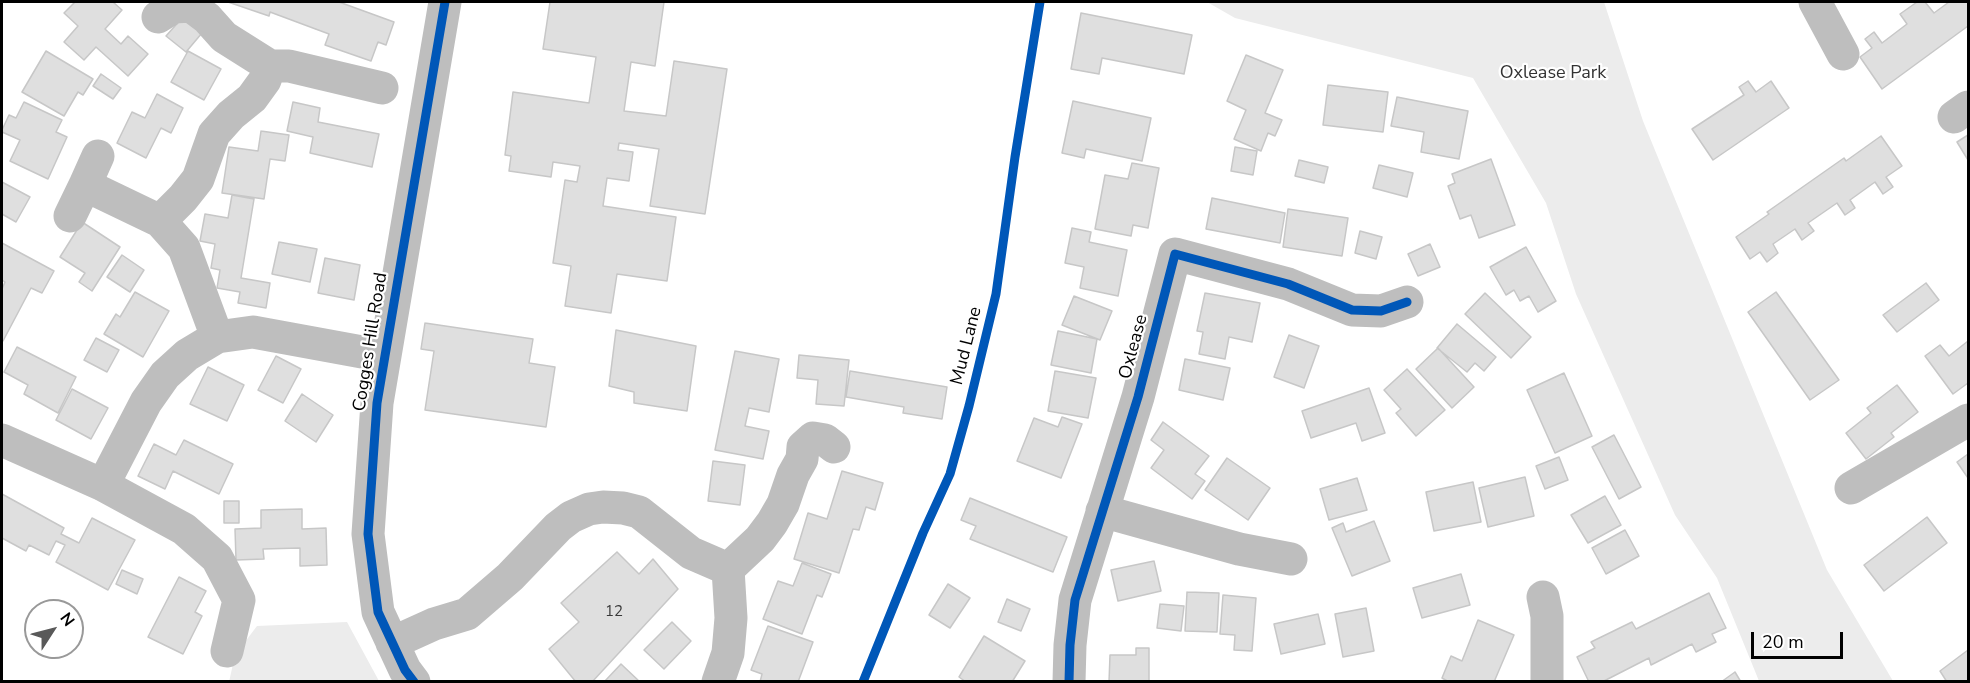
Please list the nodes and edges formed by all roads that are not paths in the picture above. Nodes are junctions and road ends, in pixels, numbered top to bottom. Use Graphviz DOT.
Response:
graph roads {
  1 [pos="445,2"];
  2 [pos="1815,2"];
  3 [pos="158,17"];
  4 [pos="1843,54"];
  5 [pos="270,66"];
  6 [pos="382,88"];
  7 [pos="70,216"];
  8 [pos="160,221"];
  9 [pos="1407,302"];
  10 [pos="217,337"];
  11 [pos="384,356"];
  12 [pos="1968,420"];
  13 [pos="2,440"];
  14 [pos="834,447"];
  15 [pos="103,485"];
  16 [pos="1851,488"];
  17 [pos="1102,511"];
  18 [pos="1291,560"];
  19 [pos="728,569"];
  20 [pos="1543,597"];
  21 [pos="392,643"];
  22 [pos="227,651"];
  23 [pos="414,681"];
  24 [pos="717,681"];
  25 [pos="1069,681"];
  26 [pos="1547,681"];
  1 -- 11 [label="street, Cogges Hill Road"];
  2 -- 4 [label="street"];
  3 -- 5 [label="street"];
  5 -- 6 [label="street"];
  5 -- 8 [label="street"];
  7 -- 8 [label="street"];
  8 -- 10 [label="street"];
  9 -- 17 [label="street, Oxlease"];
  10 -- 11 [label="street, Cogges Hill Road"];
  10 -- 15 [label="street, Cogges Hill Road"];
  11 -- 21 [label="street, Cogges Hill Road"];
  12 -- 16 [label="street"];
  13 -- 15 [label="street"];
  14 -- 19 [label="street"];
  15 -- 22 [label="street"];
  17 -- 18 [label="street"];
  17 -- 25 [label="street, Oxlease"];
  19 -- 21 [label="street"];
  19 -- 24 [label="street"];
  20 -- 26 [label="street"];
  21 -- 23 [label="street, Cogges Hill Road"];
}
